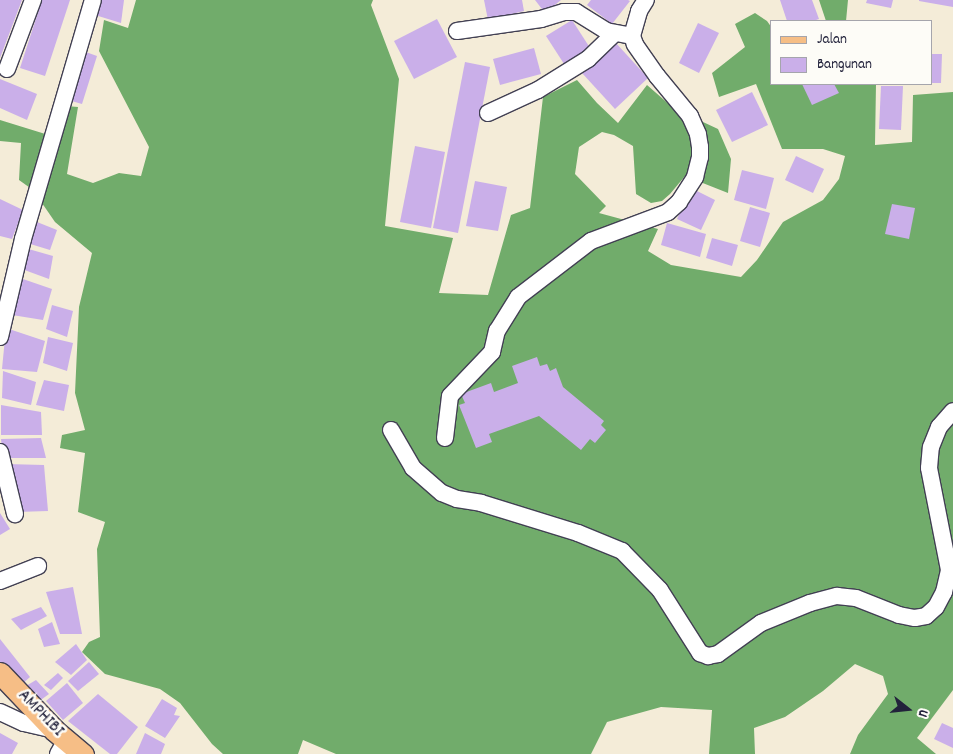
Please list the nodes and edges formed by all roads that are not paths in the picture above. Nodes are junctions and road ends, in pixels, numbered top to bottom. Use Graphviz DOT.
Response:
graph roads {
  1 [pos="33,0"];
  2 [pos="93,0"];
  3 [pos="646,0"];
  4 [pos="457,31"];
  5 [pos="615,33"];
  6 [pos="632,36"];
  7 [pos="7,70"];
  8 [pos="488,113"];
  9 [pos="0,337"];
  10 [pos="953,411"];
  11 [pos="391,430"];
  12 [pos="445,438"];
  13 [pos="0,452"];
  14 [pos="15,514"];
  15 [pos="38,566"];
  16 [pos="0,581"];
  17 [pos="0,673"];
  18 [pos="0,712"];
  19 [pos="59,741"];
  20 [pos="82,754"];
  1 -- 7 [label="street"];
  2 -- 9 [label="street"];
  3 -- 6 [label="street"];
  4 -- 5 [label="street"];
  5 -- 6 [label="street"];
  5 -- 8 [label="street"];
  6 -- 12 [label="street"];
  10 -- 11 [label="street"];
  13 -- 14 [label="street"];
  15 -- 16 [label="street"];
  17 -- 19 [label="main road, AMPHIBI"];
  18 -- 19 [label="street"];
  19 -- 20 [label="main road, AMPHIBI"];
}
